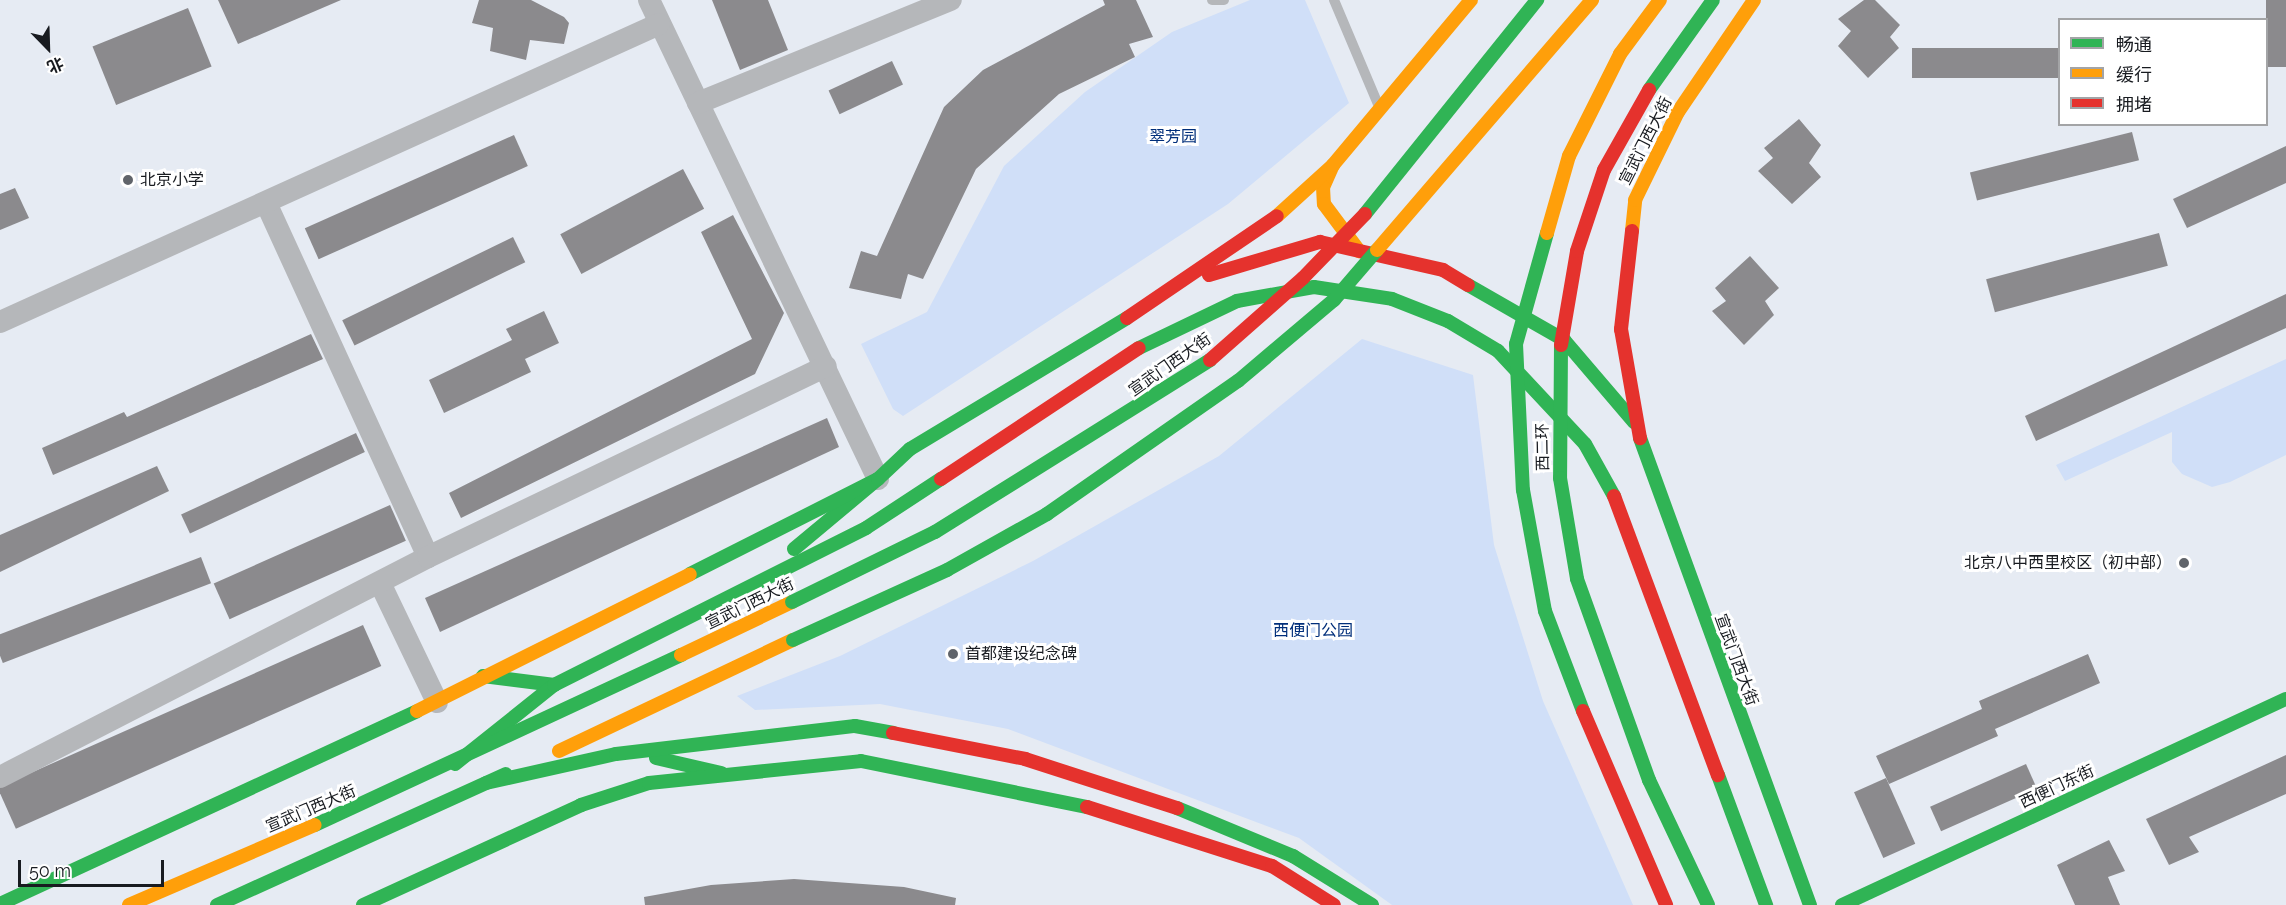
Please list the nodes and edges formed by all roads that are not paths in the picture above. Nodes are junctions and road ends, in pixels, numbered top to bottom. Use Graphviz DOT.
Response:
graph roads {
  1 [pos="649,0"];
  2 [pos="951,0"];
  3 [pos="1212,0"];
  4 [pos="1224,0"];
  5 [pos="1334,0"];
  6 [pos="1471,0"];
  7 [pos="1537,0"];
  8 [pos="1592,0"];
  9 [pos="1660,0"];
  10 [pos="1713,0"];
  11 [pos="1754,0"];
  12 [pos="658,24"];
  13 [pos="698,103"];
  14 [pos="1381,110"];
  15 [pos="1333,165"];
  16 [pos="267,205"];
  17 [pos="1359,251"];
  18 [pos="1182,284"];
  19 [pos="0,322"];
  20 [pos="826,366"];
  21 [pos="1636,425"];
  22 [pos="878,479"];
  23 [pos="428,557"];
  24 [pos="380,584"];
  25 [pos="749,587"];
  26 [pos="483,676"];
  27 [pos="554,685"];
  28 [pos="2286,699"];
  29 [pos="437,702"];
  30 [pos="616,754"];
  31 [pos="455,764"];
  32 [pos="721,773"];
  33 [pos="0,777"];
  34 [pos="486,783"];
  35 [pos="1765,903"];
  36 [pos="0,904"];
  37 [pos="129,905"];
  38 [pos="217,905"];
  39 [pos="363,905"];
  40 [pos="1334,905"];
  41 [pos="1372,905"];
  42 [pos="1666,905"];
  43 [pos="1708,905"];
  44 [pos="1810,905"];
  45 [pos="1842,905"];
  1 -- 12 [label="street"];
  2 -- 13 [label="street"];
  3 -- 4 [label="lane"];
  5 -- 14 [label="lane"];
  6 -- 14 [label="main road, 宣武门西大街"];
  7 -- 31 [label="main road, 宣武门西大街, bridge"];
  8 -- 34 [label="main road, bridge"];
  9 -- 42 [label="main road, 西二环, bridge"];
  10 -- 43 [label="main road, 西二环, bridge"];
  11 -- 21 [label="main road, 宣武门西大街"];
  12 -- 13 [label="street"];
  12 -- 16 [label="street"];
  13 -- 20 [label="street"];
  14 -- 15 [label="main road, 宣武门西大街"];
  15 -- 17 [label="main road"];
  15 -- 18 [label="main road, 宣武门西大街"];
  16 -- 19 [label="street"];
  16 -- 23 [label="street"];
  17 -- 18 [label="main road, 宣武门西大街"];
  17 -- 21 [label="main road, 宣武门西大街"];
  18 -- 22 [label="main road, 宣武门西大街"];
  20 -- 22 [label="street"];
  20 -- 23 [label="street"];
  21 -- 44 [label="main road, 宣武门西大街"];
  22 -- 25 [label="main road"];
  22 -- 26 [label="main road, 宣武门西大街"];
  23 -- 24 [label="street"];
  24 -- 29 [label="street"];
  24 -- 33 [label="street"];
  25 -- 27 [label="main road"];
  25 -- 35 [label="main road"];
  26 -- 27 [label="main road"];
  26 -- 29 [label="main road, 宣武门西大街"];
  27 -- 31 [label="main road"];
  28 -- 45 [label="main road, 西便门东街"];
  29 -- 36 [label="main road, 宣武门西大街"];
  30 -- 32 [label="main road"];
  30 -- 34 [label="main road"];
  30 -- 41 [label="main road"];
  31 -- 37 [label="main road, 宣武门西大街"];
  32 -- 39 [label="main road"];
  32 -- 40 [label="main road"];
  34 -- 38 [label="main road"];
}
